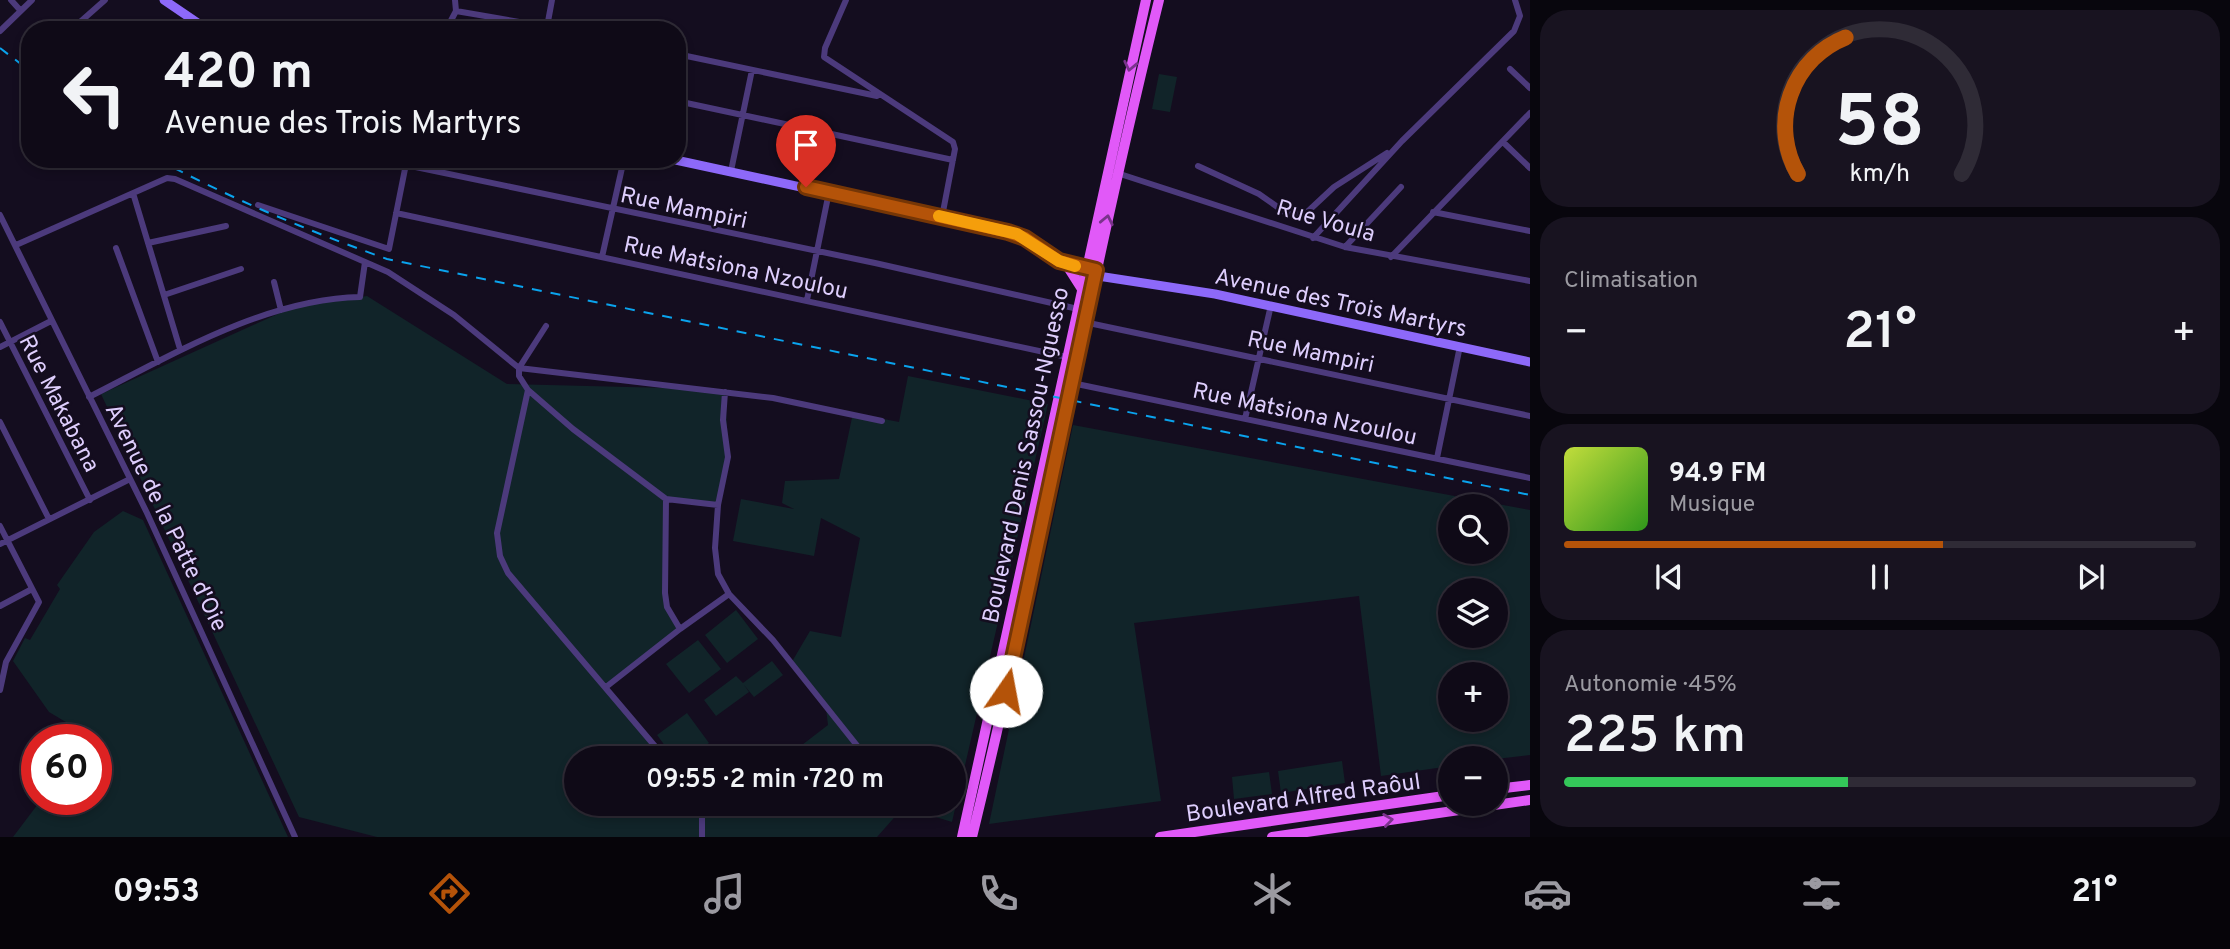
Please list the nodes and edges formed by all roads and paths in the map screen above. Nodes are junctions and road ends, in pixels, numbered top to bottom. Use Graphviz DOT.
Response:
graph roads {
  1 [pos="11,0"];
  2 [pos="32,0"];
  3 [pos="105,0"];
  4 [pos="164,0"];
  5 [pos="455,0"];
  6 [pos="552,0"];
  7 [pos="846,0"];
  8 [pos="1146,0"];
  9 [pos="1159,0"];
  10 [pos="1515,0"];
  11 [pos="20,10"];
  12 [pos="456,11"];
  13 [pos="81,21"];
  14 [pos="195,21"];
  15 [pos="449,21"];
  16 [pos="513,21"];
  17 [pos="548,21"];
  18 [pos="0,31"];
  19 [pos="686,56"];
  20 [pos="1510,69"];
  21 [pos="752,70"];
  22 [pos="1530,88"];
  23 [pos="882,97"];
  24 [pos="686,103"];
  25 [pos="1530,113"];
  26 [pos="742,116"];
  27 [pos="1503,142"];
  28 [pos="1396,148"];
  29 [pos="953,160"];
  30 [pos="686,162"];
  31 [pos="1198,166"];
  32 [pos="406,168"];
  33 [pos="433,168"];
  34 [pos="622,168"];
  35 [pos="1530,168"];
  36 [pos="731,171"];
  37 [pos="1117,173"];
  38 [pos="1401,187"];
  39 [pos="829,192"];
  40 [pos="133,193"];
  41 [pos="258,205"];
  42 [pos="613,209"];
  43 [pos="1433,212"];
  44 [pos="396,213"];
  45 [pos="0,215"];
  46 [pos="942,217"];
  47 [pos="226,226"];
  48 [pos="1530,231"];
  49 [pos="1313,238"];
  50 [pos="148,243"];
  51 [pos="16,245"];
  52 [pos="1345,247"];
  53 [pos="116,248"];
  54 [pos="816,252"];
  55 [pos="603,257"];
  56 [pos="1391,257"];
  57 [pos="365,262"];
  58 [pos="1064,264"];
  59 [pos="240,269"];
  60 [pos="1090,272"];
  61 [pos="1530,281"];
  62 [pos="274,282"];
  63 [pos="1082,289"];
  64 [pos="164,295"];
  65 [pos="807,300"];
  66 [pos="1271,305"];
  67 [pos="1078,309"];
  68 [pos="281,310"];
  69 [pos="51,321"];
  70 [pos="1084,321"];
  71 [pos="0,322"];
  72 [pos="547,326"];
  73 [pos="10,342"];
  74 [pos="1460,346"];
  75 [pos="0,347"];
  76 [pos="180,349"];
  77 [pos="1067,356"];
  78 [pos="1259,359"];
  79 [pos="158,362"];
  80 [pos="1530,362"];
  81 [pos="519,368"];
  82 [pos="1072,383"];
  83 [pos="528,390"];
  84 [pos="725,392"];
  85 [pos="89,397"];
  86 [pos="1450,398"];
  87 [pos="1530,416"];
  88 [pos="1245,419"];
  89 [pos="882,421"];
  90 [pos="0,422"];
  91 [pos="1437,458"];
  92 [pos="1530,478"];
  93 [pos="130,479"];
  94 [pos="666,499"];
  95 [pos="90,500"];
  96 [pos="718,505"];
  97 [pos="49,519"];
  98 [pos="0,526"];
  99 [pos="4,542"];
  100 [pos="32,589"];
  101 [pos="729,594"];
  102 [pos="0,606"];
  103 [pos="680,629"];
  104 [pos="3,662"];
  105 [pos="606,687"];
  106 [pos="0,690"];
  107 [pos="655,746"];
  108 [pos="857,746"];
  109 [pos="1530,785"];
  110 [pos="1508,788"];
  111 [pos="1438,797"];
  112 [pos="1530,800"];
  113 [pos="702,816"];
  114 [pos="295,837"];
  115 [pos="702,837"];
  116 [pos="962,837"];
  117 [pos="972,837"];
  118 [pos="1160,837"];
  119 [pos="1272,837"];
  1 -- 11 [label="street"];
  2 -- 11 [label="street"];
  3 -- 13 [label="street"];
  4 -- 14 [label="main road"];
  5 -- 12 [label="street"];
  6 -- 17 [label="street"];
  7 -- 23 [label="street"];
  8 -- 60 [label="main road, Boulevard Denis Sassou-Nguesso, one-way"];
  9 -- 37 [label="main road, Boulevard Denis Sassou-Nguesso"];
  10 -- 28 [label="street"];
  11 -- 18 [label="street"];
  12 -- 15 [label="street"];
  12 -- 16 [label="street"];
  19 -- 21 [label="street"];
  20 -- 22 [label="street"];
  21 -- 23 [label="street"];
  21 -- 26 [label="street"];
  23 -- 29 [label="street"];
  24 -- 26 [label="street"];
  25 -- 27 [label="street"];
  26 -- 29 [label="street"];
  26 -- 36 [label="street"];
  27 -- 35 [label="street"];
  27 -- 43 [label="street"];
  28 -- 31 [label="street"];
  28 -- 49 [label="street"];
  29 -- 46 [label="street"];
  30 -- 36 [label="main road, Avenue des Trois Martyrs"];
  32 -- 44 [label="street"];
  33 -- 42 [label="street, Rue Mampiri"];
  34 -- 42 [label="street"];
  36 -- 39 [label="main road, Avenue des Trois Martyrs"];
  37 -- 49 [label="street, Rue Voula"];
  60 -- 37 [label="main road, Boulevard Denis Sassou-Nguesso, one-way"];
  38 -- 52 [label="street"];
  39 -- 46 [label="main road, Avenue des Trois Martyrs"];
  39 -- 54 [label="street"];
  40 -- 50 [label="street"];
  40 -- 51 [label="street"];
  40 -- 57 [label="street"];
  41 -- 44 [label="street"];
  42 -- 54 [label="street, Rue Mampiri"];
  42 -- 55 [label="street"];
  43 -- 48 [label="street"];
  43 -- 56 [label="street"];
  44 -- 55 [label="street, Rue Matsiona Nzoulou"];
  45 -- 51 [label="street, Avenue de la Patte d'Oie"];
  46 -- 58 [label="main road, Avenue des Trois Martyrs"];
  47 -- 50 [label="street"];
  49 -- 52 [label="street, Rue Voula"];
  50 -- 64 [label="street"];
  51 -- 69 [label="street, Avenue de la Patte d'Oie"];
  52 -- 56 [label="street, Rue Voula"];
  53 -- 79 [label="street"];
  54 -- 65 [label="street"];
  54 -- 67 [label="street, Rue Mampiri"];
  55 -- 65 [label="street, Rue Matsiona Nzoulou"];
  56 -- 61 [label="street, Rue Voula"];
  57 -- 68 [label="street"];
  57 -- 81 [label="street"];
  58 -- 60 [label="main road, Avenue des Trois Martyrs"];
  58 -- 63 [label="main road"];
  59 -- 64 [label="street"];
  60 -- 63 [label="main road, Boulevard Denis Sassou-Nguesso"];
  60 -- 66 [label="main road, Avenue des Trois Martyrs"];
  60 -- 70 [label="main road, Boulevard Denis Sassou-Nguesso"];
  62 -- 68 [label="street"];
  63 -- 67 [label="main road, Boulevard Denis Sassou-Nguesso"];
  64 -- 76 [label="street"];
  65 -- 77 [label="street, Rue Matsiona Nzoulou"];
  66 -- 74 [label="main road, Avenue des Trois Martyrs"];
  66 -- 78 [label="street"];
  67 -- 77 [label="main road, Boulevard Denis Sassou-Nguesso"];
  68 -- 76 [label="street"];
  69 -- 73 [label="street"];
  69 -- 85 [label="street, Avenue de la Patte d'Oie"];
  70 -- 78 [label="street, Rue Mampiri"];
  70 -- 82 [label="main road, Boulevard Denis Sassou-Nguesso"];
  71 -- 73 [label="street, Rue Makabana"];
  72 -- 81 [label="street"];
  73 -- 75 [label="street"];
  73 -- 95 [label="street, Rue Makabana"];
  74 -- 80 [label="main road, Avenue des Trois Martyrs"];
  74 -- 86 [label="street"];
  76 -- 79 [label="street"];
  77 -- 116 [label="main road, Boulevard Denis Sassou-Nguesso"];
  78 -- 86 [label="street, Rue Mampiri"];
  78 -- 88 [label="street"];
  79 -- 85 [label="street"];
  81 -- 83 [label="street"];
  81 -- 84 [label="street"];
  82 -- 88 [label="street, Rue Matsiona Nzoulou"];
  82 -- 117 [label="main road, Boulevard Denis Sassou-Nguesso"];
  83 -- 94 [label="street"];
  83 -- 105 [label="street"];
  84 -- 89 [label="street"];
  84 -- 96 [label="street"];
  85 -- 93 [label="street, Avenue de la Patte d'Oie"];
  86 -- 87 [label="street, Rue Mampiri"];
  86 -- 91 [label="street"];
  88 -- 91 [label="street, Rue Matsiona Nzoulou"];
  90 -- 97 [label="street"];
  91 -- 92 [label="street, Rue Matsiona Nzoulou"];
  93 -- 95 [label="street"];
  93 -- 114 [label="street, Avenue de la Patte d'Oie"];
  94 -- 96 [label="street"];
  94 -- 103 [label="street"];
  95 -- 97 [label="street"];
  96 -- 101 [label="street"];
  97 -- 99 [label="street"];
  98 -- 99 [label="street"];
  99 -- 100 [label="street"];
  100 -- 102 [label="street"];
  100 -- 104 [label="street"];
  101 -- 103 [label="street"];
  101 -- 108 [label="street"];
  103 -- 105 [label="street"];
  104 -- 106 [label="street"];
  105 -- 107 [label="street"];
  109 -- 110 [label="main road"];
  111 -- 118 [label="main road, Boulevard Alfred Raôul"];
  119 -- 112 [label="main road, Boulevard Alfred Raôul, one-way"];
  113 -- 115 [label="street"];
}
